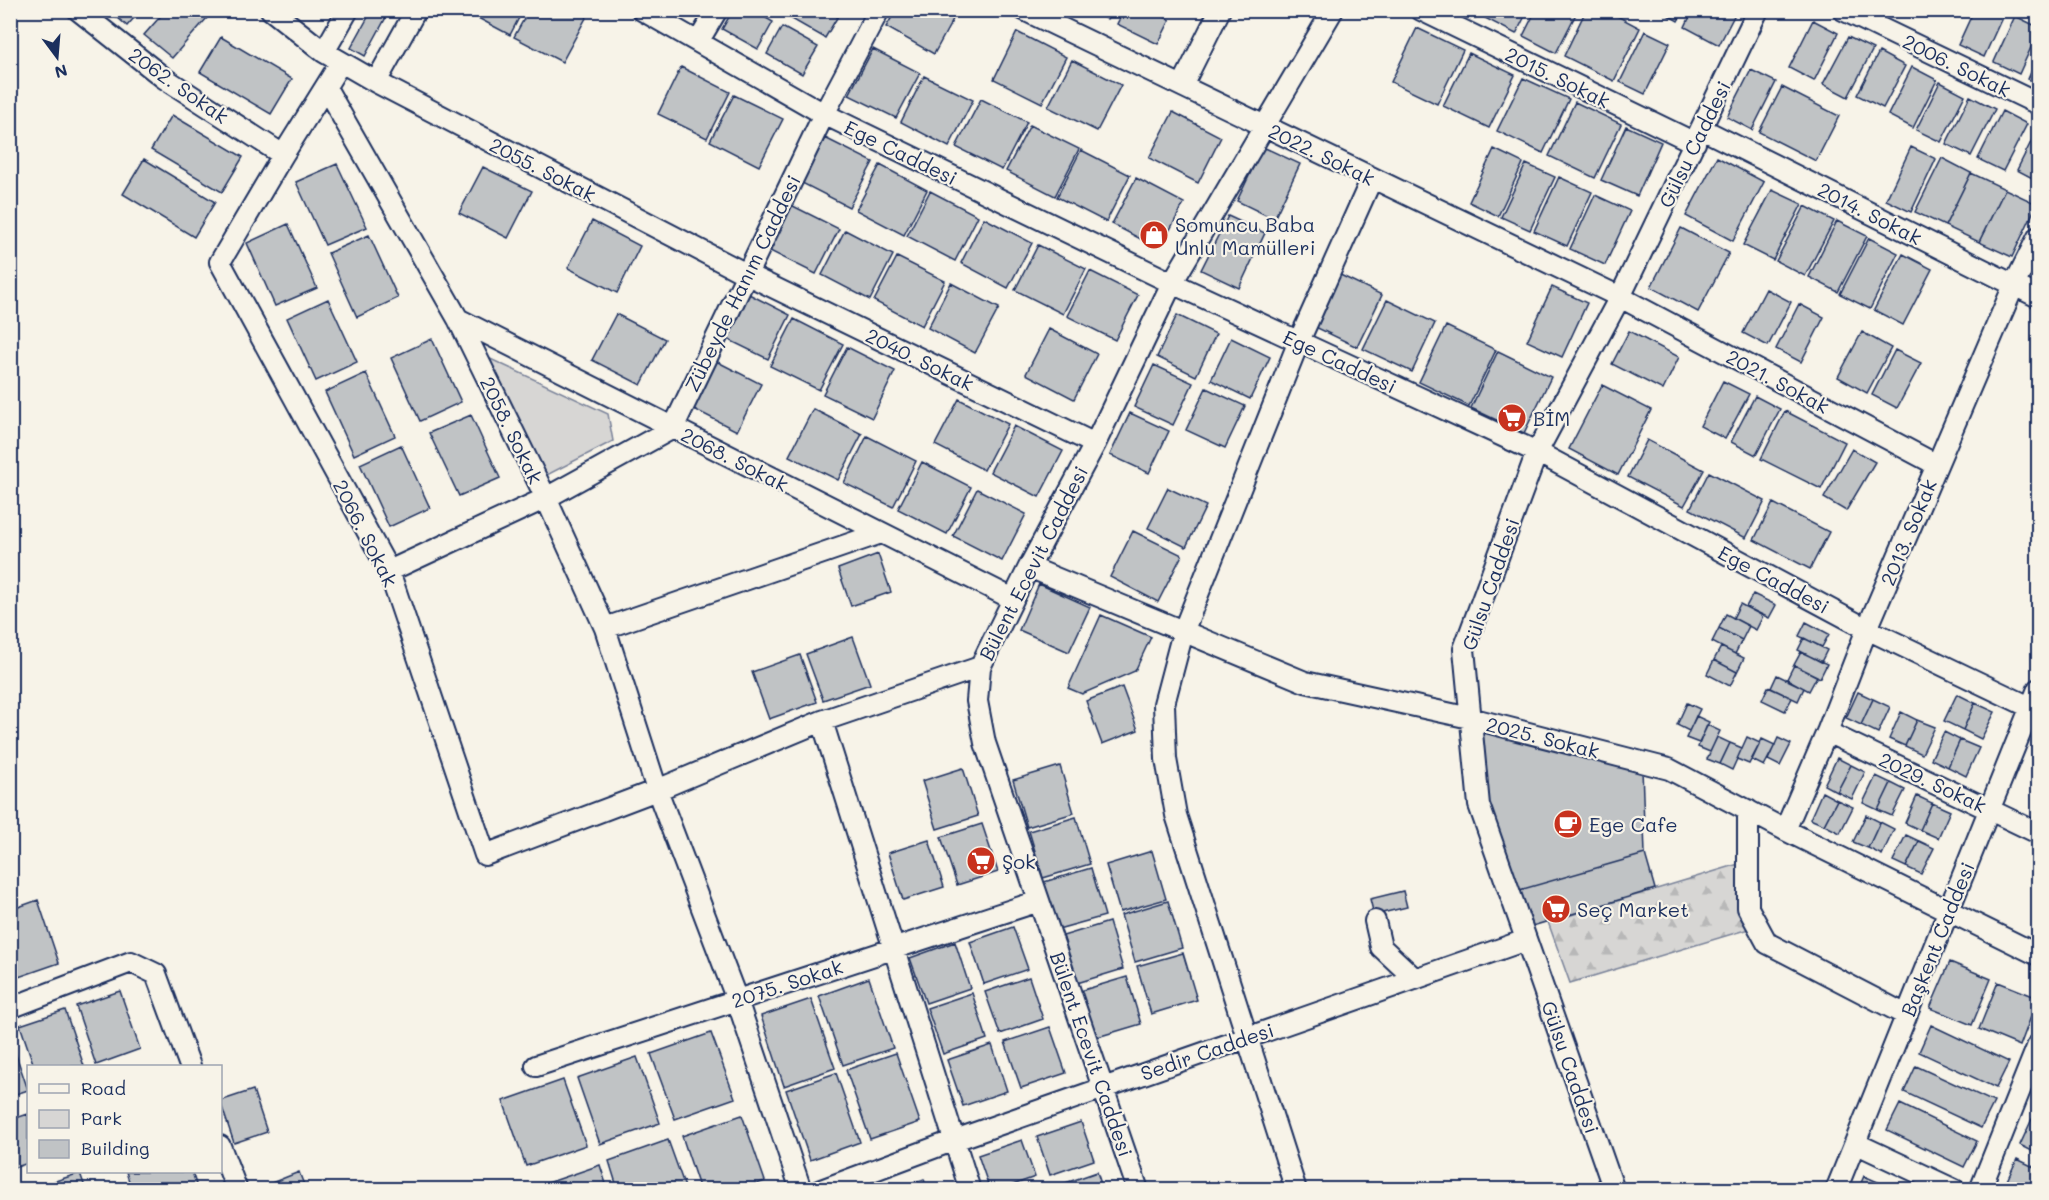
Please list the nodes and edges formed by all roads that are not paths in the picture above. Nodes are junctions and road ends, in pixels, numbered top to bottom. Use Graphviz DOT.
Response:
graph roads {
  1 [pos="78,10"];
  2 [pos="271,10"];
  3 [pos="348,10"];
  4 [pos="416,10"];
  5 [pos="642,10"];
  6 [pos="717,10"];
  7 [pos="879,10"];
  8 [pos="1024,10"];
  9 [pos="1220,10"];
  10 [pos="1333,10"];
  11 [pos="1421,10"];
  12 [pos="1758,10"];
  13 [pos="1843,10"];
  14 [pos="698,42"];
  15 [pos="324,52"];
  16 [pos="341,62"];
  17 [pos="376,82"];
  18 [pos="1182,86"];
  19 [pos="326,88"];
  20 [pos="2038,104"];
  21 [pos="824,114"];
  22 [pos="1265,127"];
  23 [pos="1698,136"];
  24 [pos="283,154"];
  25 [pos="1372,178"];
  26 [pos="2038,237"];
  27 [pos="746,274"];
  28 [pos="1172,283"];
  29 [pos="2014,285"];
  30 [pos="1620,297"];
  31 [pos="2038,297"];
  32 [pos="458,319"];
  33 [pos="1299,341"];
  34 [pos="673,428"];
  35 [pos="1095,444"];
  36 [pos="1537,452"];
  37 [pos="1937,465"];
  38 [pos="546,498"];
  39 [pos="881,533"];
  40 [pos="1029,567"];
  41 [pos="389,571"];
  42 [pos="1013,600"];
  43 [pos="605,628"];
  44 [pos="1867,629"];
  45 [pos="1183,632"];
  46 [pos="980,667"];
  47 [pos="2038,689"];
  48 [pos="2034,709"];
  49 [pos="1470,718"];
  50 [pos="822,721"];
  51 [pos="1827,732"];
  52 [pos="657,790"];
  53 [pos="1989,809"];
  54 [pos="1748,810"];
  55 [pos="1785,830"];
  56 [pos="2038,833"];
  57 [pos="1039,901"];
  58 [pos="1948,911"];
  59 [pos="1375,921"];
  60 [pos="1526,940"];
  61 [pos="895,948"];
  62 [pos="2038,955"];
  63 [pos="1415,979"];
  64 [pos="737,1000"];
  65 [pos="10,1008"];
  66 [pos="1906,1015"];
  67 [pos="1247,1037"];
  68 [pos="2038,1045"];
  69 [pos="190,1065"];
  70 [pos="536,1066"];
  71 [pos="1103,1088"];
  72 [pos="955,1140"];
  73 [pos="1855,1143"];
  74 [pos="222,1151"];
  75 [pos="237,1190"];
  76 [pos="801,1190"];
  77 [pos="821,1190"];
  78 [pos="970,1190"];
  79 [pos="1138,1190"];
  80 [pos="1296,1190"];
  81 [pos="1614,1190"];
  82 [pos="1836,1190"];
  83 [pos="1955,1190"];
  84 [pos="1980,1190"];
  1 -- 24 [label="street, 2062. Sokak"];
  2 -- 15 [label="street, 2055. Sokak"];
  3 -- 15 [label="street"];
  4 -- 17 [label="street"];
  5 -- 14 [label="street, Ege Caddesi"];
  6 -- 14 [label="street"];
  7 -- 21 [label="street, Zübeyde Hanım Caddesi"];
  8 -- 18 [label="street, 2022. Sokak"];
  9 -- 18 [label="street"];
  10 -- 22 [label="street, Bülent Ecevit Caddesi"];
  11 -- 23 [label="street, 2015. Sokak"];
  12 -- 23 [label="street, Gülsu Caddesi"];
  13 -- 20 [label="street, 2006. Sokak"];
  14 -- 21 [label="street, Ege Caddesi"];
  15 -- 16 [label="street, 2055. Sokak"];
  16 -- 17 [label="street, 2055. Sokak"];
  16 -- 19 [label="street"];
  17 -- 27 [label="street, 2055. Sokak"];
  18 -- 22 [label="street, 2022. Sokak"];
  19 -- 24 [label="street"];
  19 -- 32 [label="street, 2058. Sokak"];
  21 -- 27 [label="street, Zübeyde Hanım Caddesi"];
  21 -- 28 [label="street, Ege Caddesi"];
  22 -- 25 [label="street, 2022. Sokak"];
  22 -- 28 [label="street, Bülent Ecevit Caddesi"];
  23 -- 29 [label="street, 2014. Sokak"];
  23 -- 30 [label="street, Gülsu Caddesi"];
  24 -- 41 [label="street, 2066. Sokak"];
  25 -- 30 [label="street, 2022. Sokak"];
  25 -- 33 [label="street"];
  26 -- 29 [label="street, 2013. Sokak"];
  27 -- 34 [label="street, Zübeyde Hanım Caddesi"];
  27 -- 35 [label="street, 2040. Sokak"];
  28 -- 33 [label="street, Ege Caddesi"];
  28 -- 35 [label="street, Bülent Ecevit Caddesi"];
  29 -- 31 [label="street, 2014. Sokak"];
  29 -- 37 [label="street, 2013. Sokak"];
  30 -- 36 [label="street, Gülsu Caddesi"];
  30 -- 37 [label="street, 2021. Sokak"];
  32 -- 34 [label="street, 2068. Sokak"];
  32 -- 38 [label="street, 2058. Sokak"];
  33 -- 36 [label="street, Ege Caddesi"];
  33 -- 45 [label="street"];
  34 -- 38 [label="street"];
  34 -- 39 [label="street, 2068. Sokak"];
  35 -- 40 [label="street, Bülent Ecevit Caddesi"];
  36 -- 44 [label="street, Ege Caddesi"];
  36 -- 49 [label="street, Gülsu Caddesi"];
  37 -- 44 [label="street, 2013. Sokak"];
  38 -- 41 [label="street"];
  38 -- 43 [label="street, 2058. Sokak"];
  39 -- 42 [label="street, 2068. Sokak"];
  39 -- 43 [label="street"];
  40 -- 42 [label="street, Bülent Ecevit Caddesi"];
  40 -- 45 [label="street, 2025. Sokak"];
  41 -- 52 [label="street, 2066. Sokak"];
  42 -- 46 [label="street, Bülent Ecevit Caddesi"];
  43 -- 52 [label="street, 2058. Sokak"];
  44 -- 48 [label="street, Ege Caddesi"];
  44 -- 51 [label="street, 2013. Sokak"];
  45 -- 49 [label="street, 2025. Sokak"];
  45 -- 67 [label="street"];
  46 -- 50 [label="street"];
  46 -- 57 [label="street, Bülent Ecevit Caddesi"];
  47 -- 48 [label="street, Başkent Caddesi"];
  48 -- 53 [label="street, Başkent Caddesi"];
  49 -- 54 [label="street, 2025. Sokak"];
  49 -- 60 [label="street, Gülsu Caddesi"];
  50 -- 52 [label="street"];
  50 -- 61 [label="street"];
  51 -- 53 [label="street, 2029. Sokak"];
  51 -- 55 [label="street, 2013. Sokak"];
  52 -- 64 [label="street, 2058. Sokak"];
  53 -- 56 [label="street, 2029. Sokak"];
  53 -- 58 [label="street, Başkent Caddesi"];
  54 -- 55 [label="street, 2025. Sokak"];
  54 -- 66 [label="street"];
  55 -- 58 [label="street, 2025. Sokak"];
  57 -- 61 [label="street, 2075. Sokak"];
  57 -- 71 [label="street, Bülent Ecevit Caddesi"];
  58 -- 62 [label="street, 2025. Sokak"];
  58 -- 66 [label="street, Başkent Caddesi"];
  59 -- 63 [label="street"];
  60 -- 63 [label="street, Sedir Caddesi"];
  60 -- 81 [label="street, Gülsu Caddesi"];
  61 -- 64 [label="street, 2075. Sokak"];
  61 -- 72 [label="street"];
  63 -- 67 [label="street, Sedir Caddesi"];
  64 -- 70 [label="street, 2075. Sokak"];
  64 -- 76 [label="street, 2058. Sokak"];
  65 -- 69 [label="street"];
  66 -- 73 [label="street, Başkent Caddesi"];
  67 -- 71 [label="street, Sedir Caddesi"];
  67 -- 80 [label="street"];
  68 -- 84 [label="street"];
  71 -- 72 [label="street, Sedir Caddesi"];
  71 -- 79 [label="street, Bülent Ecevit Caddesi"];
  72 -- 77 [label="street, Sedir Caddesi"];
  72 -- 78 [label="street"];
  73 -- 82 [label="street, Başkent Caddesi"];
  73 -- 83 [label="street"];
  74 -- 75 [label="street"];
}
